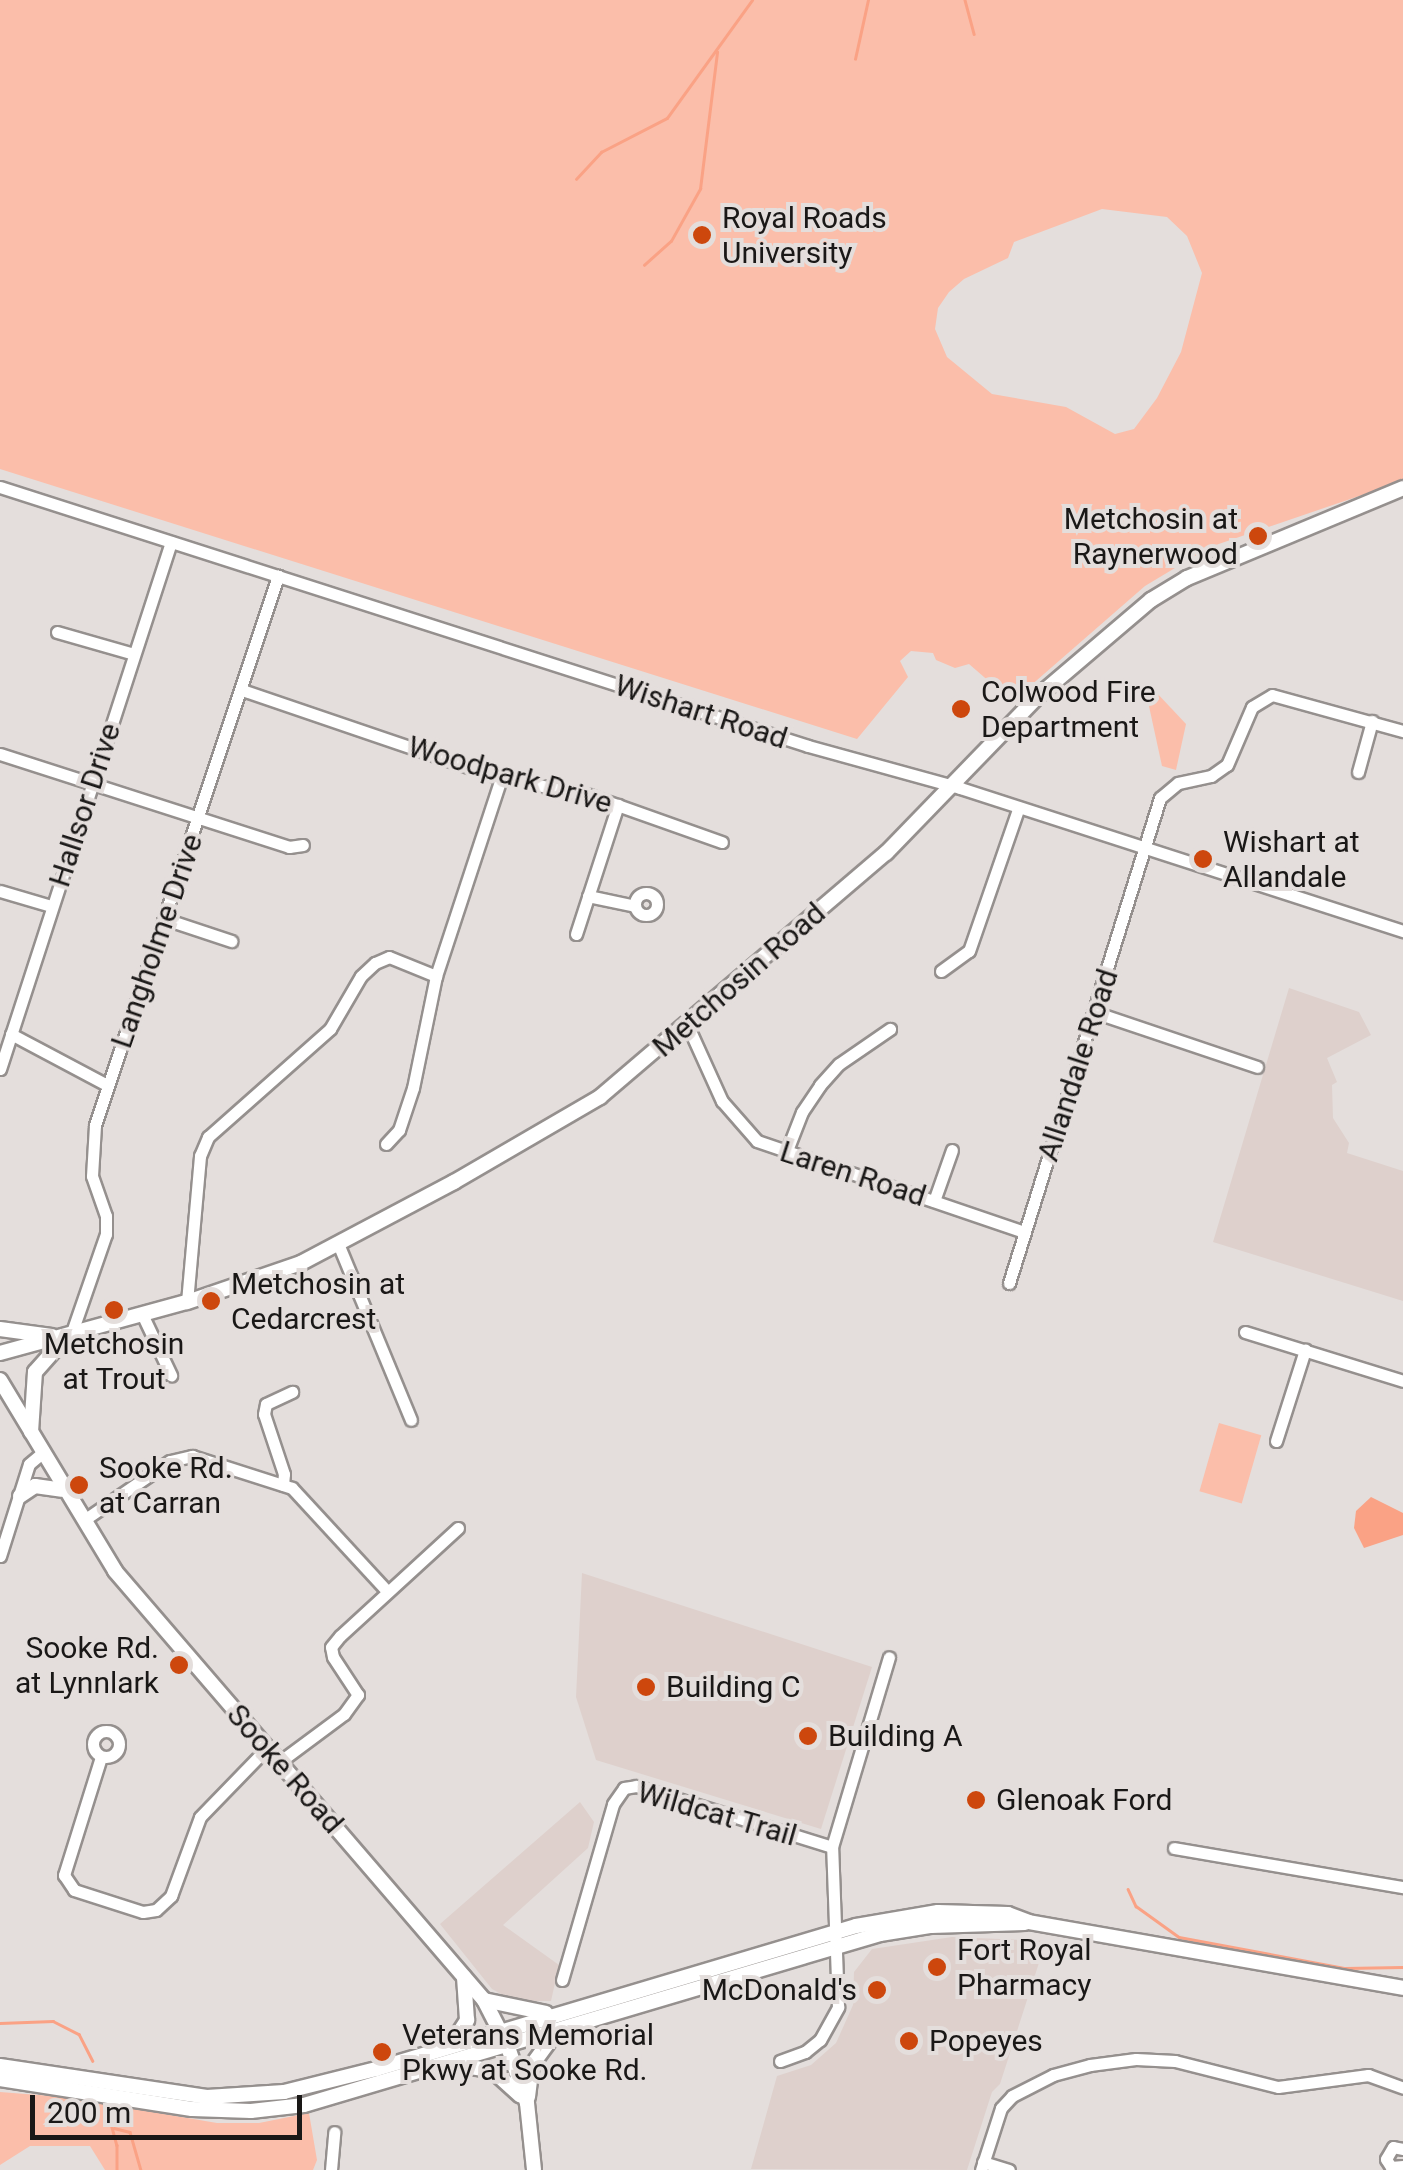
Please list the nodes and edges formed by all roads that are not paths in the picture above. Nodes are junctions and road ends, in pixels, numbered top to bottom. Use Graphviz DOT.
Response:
graph roads {
  1 [pos="0,487"];
  2 [pos="1403,488"];
  3 [pos="171,542"];
  4 [pos="278,576"];
  5 [pos="58,632"];
  6 [pos="134,654"];
  7 [pos="242,690"];
  8 [pos="1372,721"];
  9 [pos="1403,731"];
  10 [pos="0,754"];
  11 [pos="1358,772"];
  12 [pos="501,778"];
  13 [pos="93,782"];
  14 [pos="951,786"];
  15 [pos="618,805"];
  16 [pos="1018,806"];
  17 [pos="200,817"];
  18 [pos="722,842"];
  19 [pos="303,845"];
  20 [pos="1148,847"];
  21 [pos="0,891"];
  22 [pos="588,896"];
  23 [pos="51,906"];
  24 [pos="635,906"];
  25 [pos="165,919"];
  26 [pos="1403,931"];
  27 [pos="576,934"];
  28 [pos="231,942"];
  29 [pos="941,971"];
  30 [pos="436,976"];
  31 [pos="1094,1012"];
  32 [pos="687,1024"];
  33 [pos="890,1030"];
  34 [pos="7,1038"];
  35 [pos="1257,1067"];
  36 [pos="0,1069"];
  37 [pos="106,1086"];
  38 [pos="386,1144"];
  39 [pos="952,1150"];
  40 [pos="786,1153"];
  41 [pos="934,1201"];
  42 [pos="1024,1232"];
  43 [pos="339,1246"];
  44 [pos="1008,1283"];
  45 [pos="186,1302"];
  46 [pos="84,1309"];
  47 [pos="142,1314"];
  48 [pos="100,1325"];
  49 [pos="0,1329"];
  50 [pos="1245,1332"];
  51 [pos="64,1334"];
  52 [pos="1305,1350"];
  53 [pos="0,1353"];
  54 [pos="171,1375"];
  55 [pos="0,1380"];
  56 [pos="1403,1381"];
  57 [pos="292,1392"];
  58 [pos="411,1420"];
  59 [pos="31,1434"];
  60 [pos="1276,1441"];
  61 [pos="41,1454"];
  62 [pos="284,1485"];
  63 [pos="62,1490"];
  64 [pos="20,1496"];
  65 [pos="84,1520"];
  66 [pos="458,1528"];
  67 [pos="0,1556"];
  68 [pos="386,1590"];
  69 [pos="889,1658"];
  70 [pos="266,1750"];
  71 [pos="102,1757"];
  72 [pos="278,1763"];
  73 [pos="832,1847"];
  74 [pos="1174,1848"];
  75 [pos="1403,1887"];
  76 [pos="836,1939"];
  77 [pos="463,1974"];
  78 [pos="562,1980"];
  79 [pos="1403,1988"];
  80 [pos="484,2000"];
  81 [pos="556,2013"];
  82 [pos="500,2030"];
  83 [pos="557,2030"];
  84 [pos="451,2045"];
  85 [pos="508,2047"];
  86 [pos="780,2060"];
  87 [pos="0,2066"];
  88 [pos="440,2068"];
  89 [pos="0,2079"];
  90 [pos="1403,2088"];
  91 [pos="527,2103"];
  92 [pos="334,2132"];
  93 [pos="1403,2149"];
  94 [pos="982,2166"];
  95 [pos="1403,2166"];
  96 [pos="330,2170"];
  97 [pos="534,2170"];
  98 [pos="1009,2170"];
  1 -- 3 [label="street, Wishart Road"];
  2 -- 14 [label="main road, Metchosin Road"];
  3 -- 4 [label="street, Wishart Road"];
  3 -- 6 [label="street, Hallsor Drive"];
  4 -- 7 [label="street, Langholme Drive"];
  4 -- 14 [label="street, Wishart Road"];
  5 -- 6 [label="street"];
  6 -- 13 [label="street, Hallsor Drive"];
  7 -- 12 [label="street, Woodpark Drive"];
  7 -- 17 [label="street, Langholme Drive"];
  8 -- 9 [label="street"];
  8 -- 11 [label="street"];
  8 -- 20 [label="street, Allandale Road"];
  10 -- 13 [label="street"];
  12 -- 15 [label="street, Woodpark Drive"];
  12 -- 30 [label="street"];
  13 -- 17 [label="street"];
  13 -- 23 [label="street, Hallsor Drive"];
  14 -- 16 [label="street, Wishart Road"];
  14 -- 32 [label="main road, Metchosin Road"];
  15 -- 18 [label="street, Woodpark Drive"];
  15 -- 22 [label="street"];
  16 -- 20 [label="street, Wishart Road"];
  16 -- 29 [label="street"];
  17 -- 19 [label="street"];
  17 -- 25 [label="street, Langholme Drive"];
  20 -- 26 [label="street, Wishart Road"];
  20 -- 31 [label="street, Allandale Road"];
  21 -- 23 [label="street"];
  22 -- 24 [label="street"];
  22 -- 27 [label="street"];
  23 -- 34 [label="street, Hallsor Drive"];
  25 -- 28 [label="street"];
  25 -- 37 [label="street, Langholme Drive"];
  30 -- 38 [label="street"];
  30 -- 45 [label="street"];
  31 -- 35 [label="street"];
  31 -- 42 [label="street, Allandale Road"];
  32 -- 40 [label="street, Laren Road"];
  32 -- 43 [label="main road, Metchosin Road"];
  33 -- 40 [label="street"];
  34 -- 36 [label="street, Hallsor Drive"];
  34 -- 37 [label="street"];
  37 -- 46 [label="street, Langholme Drive"];
  39 -- 41 [label="street"];
  40 -- 41 [label="street, Laren Road"];
  41 -- 42 [label="street, Laren Road"];
  42 -- 44 [label="street, Allandale Road"];
  43 -- 45 [label="main road, Metchosin Road"];
  43 -- 58 [label="street"];
  45 -- 47 [label="main road, Metchosin Road"];
  46 -- 48 [label="street"];
  46 -- 51 [label="street, Langholme Drive"];
  47 -- 48 [label="main road, Metchosin Road"];
  47 -- 54 [label="street"];
  48 -- 51 [label="main road, Metchosin Road"];
  49 -- 51 [label="main road"];
  50 -- 52 [label="street"];
  51 -- 53 [label="main road, Metchosin Road"];
  51 -- 59 [label="main road"];
  52 -- 56 [label="street"];
  52 -- 60 [label="street"];
  55 -- 59 [label="main road, Sooke Road"];
  57 -- 62 [label="street"];
  59 -- 61 [label="main road, Sooke Road"];
  61 -- 63 [label="main road, Sooke Road"];
  61 -- 64 [label="street"];
  62 -- 65 [label="street"];
  62 -- 68 [label="street"];
  63 -- 64 [label="main road"];
  63 -- 65 [label="main road, Sooke Road"];
  64 -- 67 [label="street"];
  65 -- 70 [label="main road, Sooke Road"];
  66 -- 68 [label="street"];
  68 -- 72 [label="street"];
  69 -- 73 [label="street"];
  70 -- 71 [label="street"];
  70 -- 72 [label="main road, Sooke Road"];
  72 -- 77 [label="main road, Sooke Road"];
  73 -- 76 [label="street"];
  73 -- 78 [label="street, Wildcat Trail"];
  74 -- 75 [label="street"];
  76 -- 79 [label="main road"];
  76 -- 81 [label="main road"];
  76 -- 83 [label="main road"];
  76 -- 86 [label="street"];
  77 -- 80 [label="main road, Sooke Road"];
  77 -- 84 [label="main road"];
  80 -- 81 [label="main road"];
  80 -- 82 [label="main road, Sooke Road"];
  81 -- 82 [label="main road"];
  82 -- 84 [label="main road"];
  82 -- 85 [label="main road, Sooke Road"];
  83 -- 85 [label="main road"];
  83 -- 91 [label="main road"];
  84 -- 87 [label="main road"];
  85 -- 88 [label="main road"];
  85 -- 91 [label="main road, Sooke Road"];
  88 -- 89 [label="main road"];
  88 -- 91 [label="main road"];
  90 -- 94 [label="street"];
  91 -- 97 [label="main road, Sooke Road"];
  92 -- 96 [label="street"];
  93 -- 95 [label="street"];
  94 -- 98 [label="street"];
}
